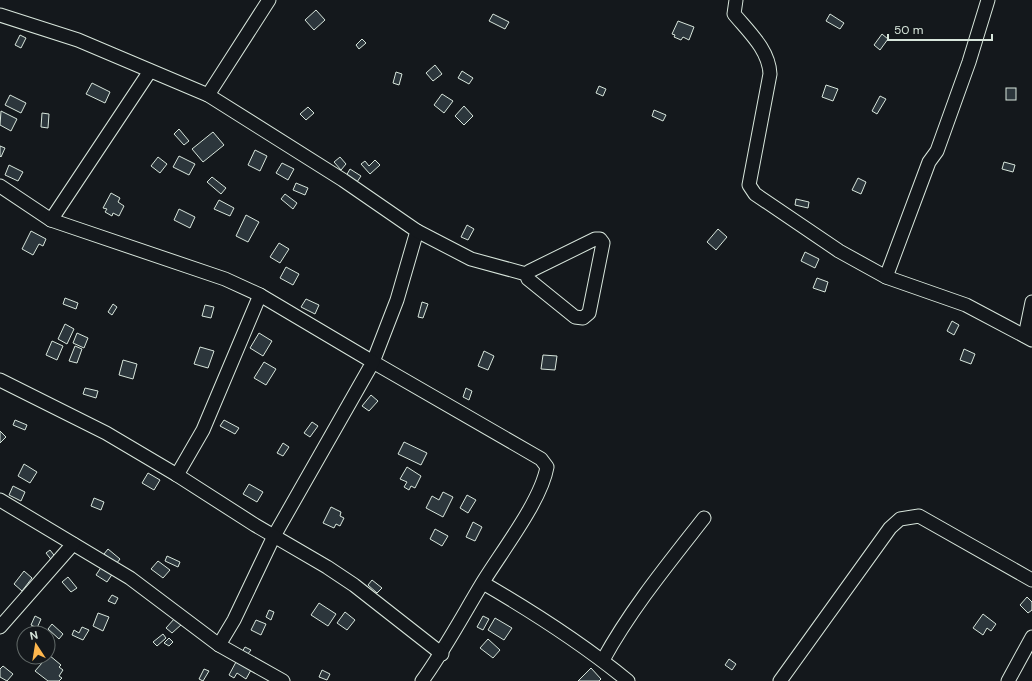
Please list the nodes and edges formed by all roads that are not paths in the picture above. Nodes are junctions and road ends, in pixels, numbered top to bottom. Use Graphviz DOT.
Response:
graph roads {
  1 [pos="269,0"];
  2 [pos="736,0"];
  3 [pos="988,0"];
  4 [pos="0,15"];
  5 [pos="150,71"];
  6 [pos="208,95"];
  7 [pos="0,186"];
  8 [pos="51,220"];
  9 [pos="417,231"];
  10 [pos="526,274"];
  11 [pos="886,277"];
  12 [pos="260,295"];
  13 [pos="1032,302"];
  14 [pos="1028,338"];
  15 [pos="373,362"];
  16 [pos="0,380"];
  17 [pos="177,475"];
  18 [pos="0,500"];
  19 [pos="704,518"];
  20 [pos="274,536"];
  21 [pos="73,544"];
  22 [pos="1032,580"];
  23 [pos="483,583"];
  24 [pos="0,627"];
  25 [pos="1032,637"];
  26 [pos="219,645"];
  27 [pos="442,654"];
  28 [pos="603,660"];
  29 [pos="283,681"];
  30 [pos="422,681"];
  31 [pos="628,681"];
  32 [pos="780,681"];
  33 [pos="1008,681"];
  1 -- 6 [label="street"];
  2 -- 11 [label="street"];
  3 -- 11 [label="street"];
  4 -- 5 [label="street"];
  5 -- 6 [label="street"];
  5 -- 8 [label="street"];
  6 -- 9 [label="street"];
  7 -- 8 [label="street"];
  8 -- 12 [label="street"];
  9 -- 10 [label="street"];
  9 -- 15 [label="street"];
  10 -- 10 [label="street"];
  11 -- 14 [label="street"];
  12 -- 15 [label="street"];
  12 -- 17 [label="street"];
  13 -- 14 [label="street"];
  15 -- 20 [label="street"];
  15 -- 23 [label="street"];
  16 -- 17 [label="street"];
  17 -- 20 [label="street"];
  18 -- 21 [label="street"];
  19 -- 28 [label="street"];
  20 -- 26 [label="street"];
  20 -- 27 [label="street"];
  21 -- 24 [label="street"];
  21 -- 26 [label="street"];
  22 -- 32 [label="street"];
  23 -- 27 [label="street"];
  23 -- 28 [label="street"];
  25 -- 33 [label="street"];
  26 -- 29 [label="street"];
  27 -- 30 [label="street"];
  28 -- 31 [label="street"];
}
